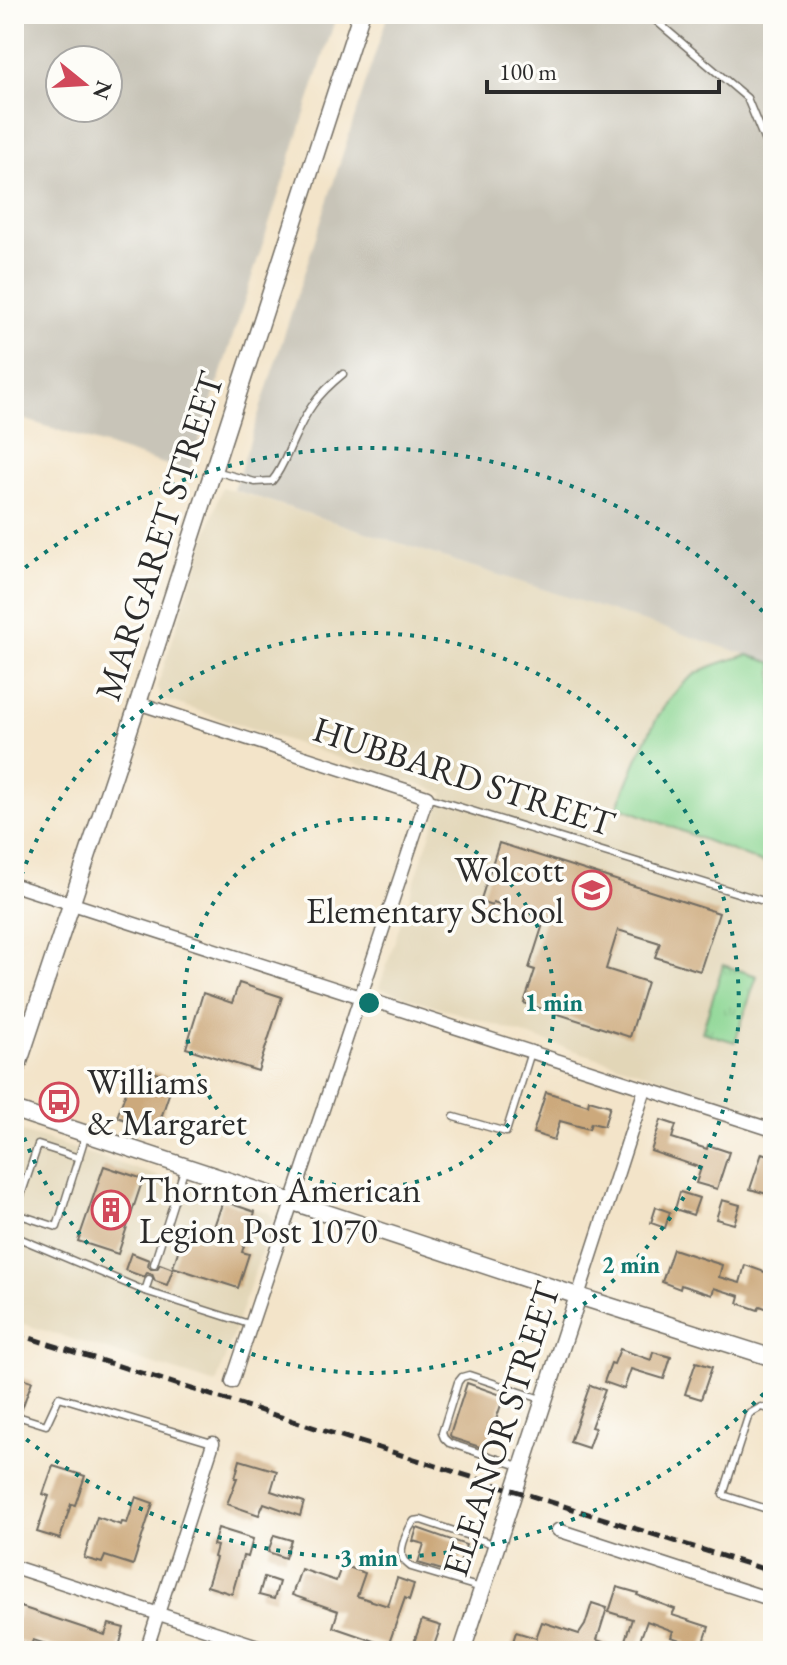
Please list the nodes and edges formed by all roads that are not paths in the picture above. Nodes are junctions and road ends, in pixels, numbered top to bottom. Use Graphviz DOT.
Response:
graph roads {
  1 [pos="361,14"];
  2 [pos="648,14"];
  3 [pos="773,161"];
  4 [pos="343,374"];
  5 [pos="214,471"];
  6 [pos="138,703"];
  7 [pos="427,797"];
  8 [pos="14,885"];
  9 [pos="70,903"];
  10 [pos="773,904"];
  11 [pos="361,997"];
  12 [pos="14,1014"];
  13 [pos="33,1019"];
  14 [pos="531,1052"];
  15 [pos="14,1077"];
  16 [pos="645,1089"];
  17 [pos="14,1110"];
  18 [pos="454,1117"];
  19 [pos="773,1130"];
  20 [pos="86,1134"];
  21 [pos="79,1158"];
  22 [pos="185,1166"];
  23 [pos="293,1202"];
  24 [pos="14,1213"];
  25 [pos="14,1236"];
  26 [pos="154,1264"];
  27 [pos="149,1279"];
  28 [pos="145,1291"];
  29 [pos="578,1296"];
  30 [pos="252,1325"];
  31 [pos="773,1358"];
  32 [pos="232,1382"];
  33 [pos="544,1400"];
  34 [pos="773,1410"];
  35 [pos="14,1415"];
  36 [pos="213,1443"];
  37 [pos="522,1466"];
  38 [pos="773,1511"];
  39 [pos="558,1530"];
  40 [pos="496,1545"];
  41 [pos="14,1567"];
  42 [pos="482,1588"];
  43 [pos="773,1600"];
  44 [pos="158,1614"];
  45 [pos="146,1651"];
  46 [pos="273,1651"];
  47 [pos="462,1651"];
  1 -- 5 [label="street, MARGARET STREET"];
  2 -- 3 [label="lane"];
  4 -- 5 [label="lane"];
  5 -- 6 [label="street, MARGARET STREET"];
  6 -- 7 [label="street, HUBBARD STREET"];
  6 -- 9 [label="street, MARGARET STREET"];
  7 -- 10 [label="lane, HUBBARD STREET"];
  7 -- 11 [label="street"];
  8 -- 9 [label="street"];
  9 -- 11 [label="street"];
  9 -- 13 [label="street, MARGARET STREET"];
  11 -- 14 [label="street"];
  11 -- 23 [label="street"];
  12 -- 13 [label="lane"];
  13 -- 15 [label="street, MARGARET STREET"];
  14 -- 16 [label="street"];
  14 -- 18 [label="lane"];
  16 -- 19 [label="street"];
  16 -- 29 [label="street, ELEANOR STREET"];
  17 -- 20 [label="street"];
  20 -- 21 [label="lane"];
  20 -- 22 [label="street"];
  21 -- 24 [label="lane"];
  21 -- 24 [label="lane"];
  22 -- 23 [label="street"];
  22 -- 26 [label="lane"];
  23 -- 29 [label="street"];
  23 -- 30 [label="street"];
  25 -- 28 [label="lane"];
  27 -- 28 [label="lane"];
  28 -- 30 [label="lane"];
  29 -- 31 [label="street"];
  29 -- 33 [label="street, ELEANOR STREET"];
  30 -- 32 [label="street"];
  33 -- 37 [label="street, ELEANOR STREET"];
  33 -- 37 [label="lane"];
  34 -- 38 [label="lane"];
  35 -- 36 [label="lane"];
  36 -- 44 [label="street"];
  37 -- 40 [label="street, ELEANOR STREET"];
  39 -- 43 [label="street"];
  40 -- 42 [label="street, ELEANOR STREET"];
  40 -- 42 [label="lane"];
  41 -- 44 [label="street"];
  42 -- 47 [label="street, ELEANOR STREET"];
  44 -- 45 [label="street"];
  44 -- 46 [label="street"];
}
